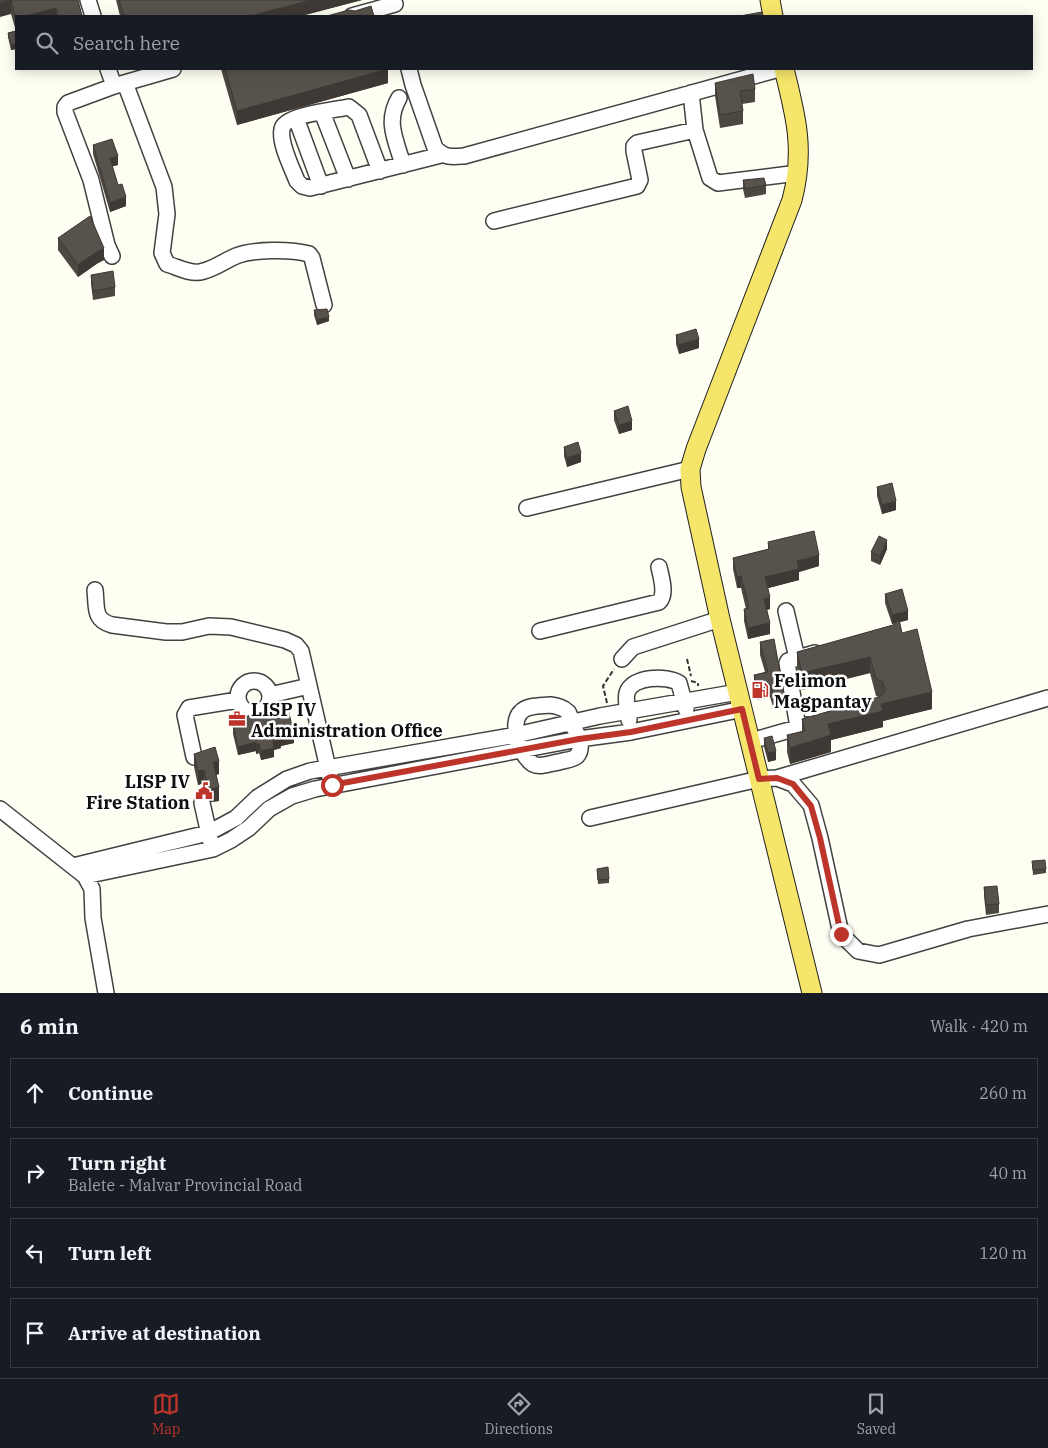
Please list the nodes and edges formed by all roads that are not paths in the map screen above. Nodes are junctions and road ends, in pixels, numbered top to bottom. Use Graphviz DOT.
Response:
graph roads {
  1 [pos="88,0"];
  2 [pos="770,0"];
  3 [pos="396,7"];
  4 [pos="93,15"];
  5 [pos="357,15"];
  6 [pos="773,15"];
  7 [pos="109,70"];
  8 [pos="168,70"];
  9 [pos="409,70"];
  10 [pos="775,70"];
  11 [pos="784,70"];
  12 [pos="119,84"];
  13 [pos="691,92"];
  14 [pos="399,98"];
  15 [pos="322,112"];
  16 [pos="296,118"];
  17 [pos="695,130"];
  18 [pos="396,137"];
  19 [pos="370,142"];
  20 [pos="441,155"];
  21 [pos="403,165"];
  22 [pos="380,171"];
  23 [pos="798,173"];
  24 [pos="348,179"];
  25 [pos="320,186"];
  26 [pos="494,222"];
  27 [pos="112,256"];
  28 [pos="324,305"];
  29 [pos="690,469"];
  30 [pos="527,508"];
  31 [pos="659,567"];
  32 [pos="96,590"];
  33 [pos="786,611"];
  34 [pos="720,619"];
  35 [pos="540,631"];
  36 [pos="825,651"];
  37 [pos="797,658"];
  38 [pos="622,659"];
  39 [pos="309,686"];
  40 [pos="270,695"];
  41 [pos="1048,698"];
  42 [pos="238,700"];
  43 [pos="740,700"];
  44 [pos="684,701"];
  45 [pos="628,712"];
  46 [pos="824,720"];
  47 [pos="689,721"];
  48 [pos="572,723"];
  49 [pos="798,727"];
  50 [pos="631,732"];
  51 [pos="516,735"];
  52 [pos="579,739"];
  53 [pos="751,741"];
  54 [pos="522,750"];
  55 [pos="194,756"];
  56 [pos="328,768"];
  57 [pos="768,778"];
  58 [pos="332,785"];
  59 [pos="202,803"];
  60 [pos="0,809"];
  61 [pos="590,818"];
  62 [pos="208,833"];
  63 [pos="213,849"];
  64 [pos="73,866"];
  65 [pos="85,876"];
  66 [pos="1048,914"];
  67 [pos="106,993"];
  68 [pos="812,993"];
  1 -- 4 [label="street"];
  2 -- 6 [label="main road"];
  3 -- 5 [label="street"];
  7 -- 12 [label="street"];
  8 -- 12 [label="street"];
  9 -- 20 [label="street"];
  10 -- 13 [label="street"];
  11 -- 23 [label="main road"];
  12 -- 27 [label="street"];
  12 -- 28 [label="street"];
  13 -- 17 [label="street"];
  13 -- 20 [label="street"];
  14 -- 18 [label="street"];
  15 -- 16 [label="street"];
  15 -- 19 [label="street"];
  15 -- 24 [label="street"];
  16 -- 25 [label="street"];
  16 -- 25 [label="street"];
  17 -- 23 [label="street"];
  17 -- 26 [label="street"];
  18 -- 19 [label="street"];
  18 -- 21 [label="street"];
  19 -- 22 [label="street"];
  20 -- 21 [label="street"];
  21 -- 22 [label="street"];
  22 -- 24 [label="street"];
  23 -- 29 [label="main road"];
  24 -- 25 [label="street"];
  29 -- 30 [label="street"];
  29 -- 34 [label="main road"];
  31 -- 35 [label="street"];
  32 -- 39 [label="street"];
  33 -- 37 [label="street"];
  34 -- 38 [label="street"];
  34 -- 43 [label="main road"];
  36 -- 37 [label="street"];
  37 -- 49 [label="street"];
  39 -- 40 [label="street"];
  39 -- 56 [label="street"];
  40 -- 42 [label="street"];
  40 -- 42 [label="street"];
  41 -- 57 [label="street"];
  42 -- 55 [label="street"];
  43 -- 44 [label="street"];
  43 -- 47 [label="street"];
  43 -- 53 [label="main road"];
  44 -- 45 [label="street"];
  44 -- 45 [label="street"];
  44 -- 47 [label="street"];
  45 -- 48 [label="street"];
  45 -- 50 [label="street"];
  46 -- 49 [label="street"];
  47 -- 50 [label="street"];
  48 -- 51 [label="street"];
  48 -- 51 [label="street"];
  48 -- 52 [label="street"];
  49 -- 53 [label="street"];
  50 -- 52 [label="street"];
  51 -- 54 [label="street"];
  51 -- 56 [label="street"];
  52 -- 54 [label="street"];
  53 -- 57 [label="main road"];
  54 -- 58 [label="street"];
  56 -- 58 [label="street"];
  56 -- 62 [label="street"];
  57 -- 61 [label="street"];
  57 -- 66 [label="street"];
  57 -- 68 [label="main road"];
  58 -- 63 [label="street"];
  59 -- 62 [label="street"];
  60 -- 64 [label="street"];
  62 -- 63 [label="street"];
  62 -- 64 [label="street"];
  63 -- 65 [label="street"];
  64 -- 65 [label="street"];
  65 -- 67 [label="street"];
}
